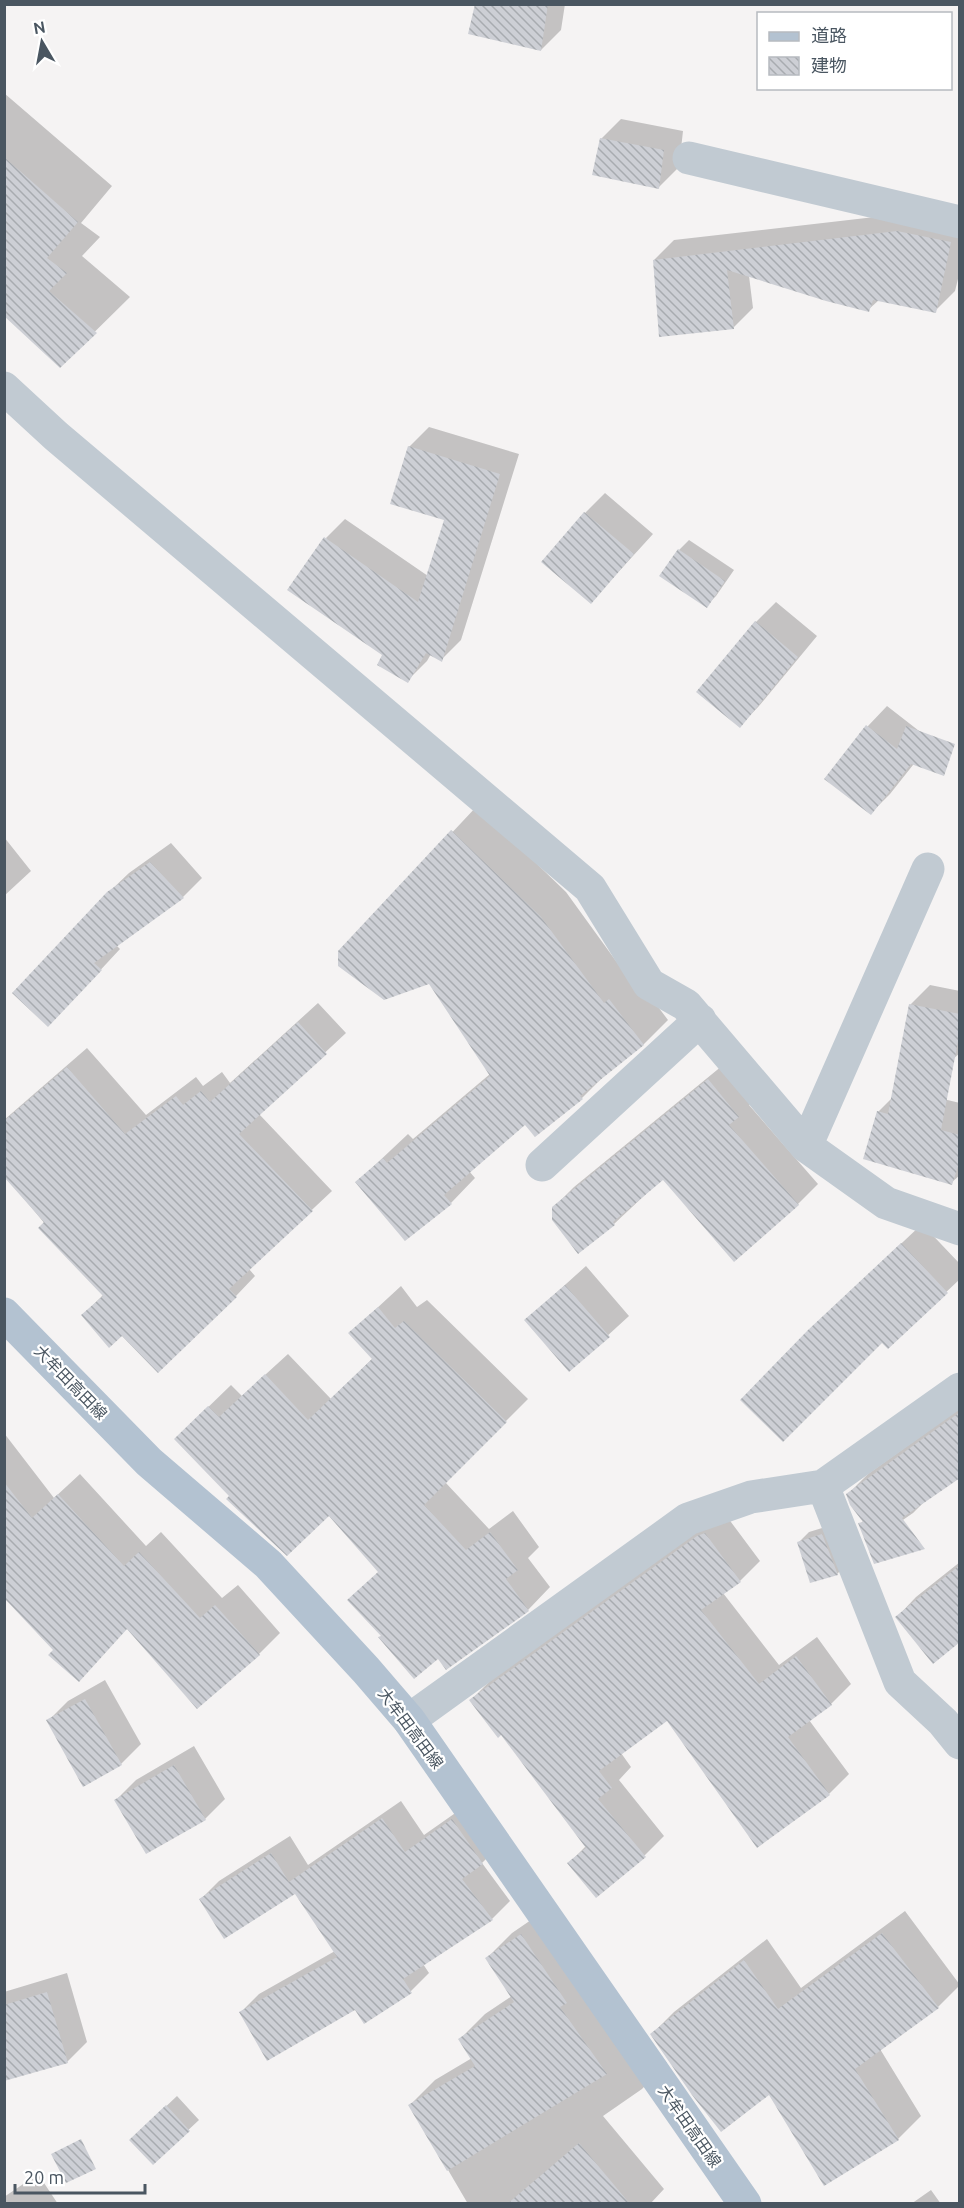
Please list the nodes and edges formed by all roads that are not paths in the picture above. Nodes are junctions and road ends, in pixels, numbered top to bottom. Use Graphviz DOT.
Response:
graph roads {
  1 [pos="689,158"];
  2 [pos="960,222"];
  3 [pos="4,388"];
  4 [pos="928,869"];
  5 [pos="700,1020"];
  6 [pos="806,1146"];
  7 [pos="542,1165"];
  8 [pos="960,1228"];
  9 [pos="4,1314"];
  10 [pos="960,1389"];
  11 [pos="823,1486"];
  12 [pos="408,1720"];
  13 [pos="960,1743"];
  14 [pos="745,2204"];
  1 -- 2 [label="street"];
  3 -- 5 [label="street"];
  4 -- 6 [label="street"];
  5 -- 6 [label="street"];
  5 -- 7 [label="street"];
  6 -- 8 [label="street"];
  9 -- 12 [label="main road, 大牟田高田線"];
  10 -- 11 [label="street"];
  11 -- 12 [label="street"];
  11 -- 13 [label="street"];
  12 -- 14 [label="main road, 大牟田高田線"];
}
